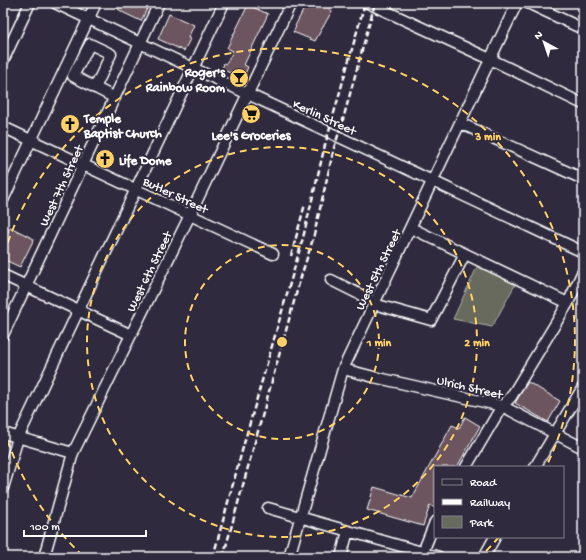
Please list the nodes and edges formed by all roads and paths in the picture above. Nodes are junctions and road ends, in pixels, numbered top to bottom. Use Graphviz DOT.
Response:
graph roads {
  1 [pos="30,3"];
  2 [pos="55,3"];
  3 [pos="96,3"];
  4 [pos="159,3"];
  5 [pos="224,3"];
  6 [pos="291,3"];
  7 [pos="368,3"];
  8 [pos="517,3"];
  9 [pos="528,3"];
  10 [pos="89,19"];
  11 [pos="583,29"];
  12 [pos="140,43"];
  13 [pos="490,59"];
  14 [pos="3,60"];
  15 [pos="193,68"];
  16 [pos="95,88"];
  17 [pos="248,94"];
  18 [pos="115,98"];
  19 [pos="583,104"];
  20 [pos="460,123"];
  21 [pos="3,127"];
  22 [pos="32,140"];
  23 [pos="84,165"];
  24 [pos="583,179"];
  25 [pos="433,181"];
  26 [pos="136,189"];
  27 [pos="3,200"];
  28 [pos="190,215"];
  29 [pos="411,228"];
  30 [pos="583,252"];
  31 [pos="273,254"];
  32 [pos="465,254"];
  33 [pos="583,271"];
  34 [pos="3,275"];
  35 [pos="331,280"];
  36 [pos="27,286"];
  37 [pos="568,303"];
  38 [pos="374,304"];
  39 [pos="78,311"];
  40 [pos="3,335"];
  41 [pos="131,335"];
  42 [pos="343,369"];
  43 [pos="583,388"];
  44 [pos="502,406"];
  45 [pos="3,433"];
  46 [pos="555,433"];
  47 [pos="18,438"];
  48 [pos="583,448"];
  49 [pos="73,453"];
  50 [pos="467,466"];
  51 [pos="536,466"];
  52 [pos="3,488"];
  53 [pos="268,508"];
  54 [pos="300,516"];
  55 [pos="434,524"];
  56 [pos="348,531"];
  57 [pos="494,538"];
  58 [pos="422,554"];
  59 [pos="44,557"];
  60 [pos="288,557"];
  61 [pos="341,557"];
  62 [pos="439,557"];
  63 [pos="484,557"];
  1 -- 14 [label="street"];
  2 -- 10 [label="street, Kerlin Street"];
  3 -- 10 [label="street"];
  4 -- 12 [label="street, West 7th Street"];
  5 -- 15 [label="street"];
  6 -- 17 [label="street, West 6th Street"];
  7 -- 13 [label="street"];
  8 -- 13 [label="street, West 5th Street"];
  9 -- 11 [label="street"];
  10 -- 12 [label="street, Kerlin Street"];
  10 -- 22 [label="street"];
  12 -- 15 [label="street, Kerlin Street"];
  12 -- 18 [label="street, West 7th Street"];
  13 -- 19 [label="street"];
  13 -- 20 [label="street, West 5th Street"];
  15 -- 17 [label="street, Kerlin Street"];
  15 -- 26 [label="street"];
  16 -- 18 [label="street"];
  17 -- 25 [label="street, Kerlin Street"];
  17 -- 28 [label="street, West 6th Street"];
  18 -- 23 [label="street, West 7th Street"];
  20 -- 24 [label="street"];
  20 -- 25 [label="street, West 5th Street"];
  21 -- 22 [label="street, Butler Street"];
  22 -- 23 [label="street, Butler Street"];
  22 -- 27 [label="street"];
  23 -- 26 [label="street, Butler Street"];
  23 -- 36 [label="street, West 7th Street"];
  25 -- 29 [label="street, West 5th Street"];
  25 -- 30 [label="street, Kerlin Street"];
  26 -- 28 [label="street, Butler Street"];
  26 -- 39 [label="street"];
  28 -- 31 [label="street, Butler Street"];
  28 -- 41 [label="street, West 6th Street"];
  29 -- 32 [label="street"];
  29 -- 38 [label="street, West 5th Street"];
  32 -- 37 [label="street"];
  32 -- 38 [label="street"];
  33 -- 37 [label="street"];
  34 -- 36 [label="street"];
  35 -- 38 [label="street"];
  36 -- 39 [label="street"];
  36 -- 40 [label="street, West 7th Street"];
  37 -- 44 [label="street"];
  38 -- 42 [label="street, West 5th Street"];
  39 -- 41 [label="street"];
  39 -- 47 [label="street"];
  41 -- 49 [label="street, West 6th Street"];
  42 -- 44 [label="street, Ulrich Street"];
  42 -- 54 [label="street, West 5th Street"];
  43 -- 46 [label="street"];
  44 -- 46 [label="street, Ulrich Street"];
  44 -- 50 [label="street"];
  45 -- 47 [label="street"];
  46 -- 48 [label="street, Ulrich Street"];
  46 -- 51 [label="street"];
  47 -- 49 [label="street"];
  47 -- 52 [label="street"];
  49 -- 59 [label="street, West 6th Street"];
  53 -- 54 [label="street"];
  54 -- 56 [label="street"];
  54 -- 60 [label="street, West 5th Street"];
  55 -- 58 [label="street"];
  56 -- 58 [label="street"];
  56 -- 61 [label="street"];
  57 -- 63 [label="street"];
  58 -- 62 [label="street"];
}
